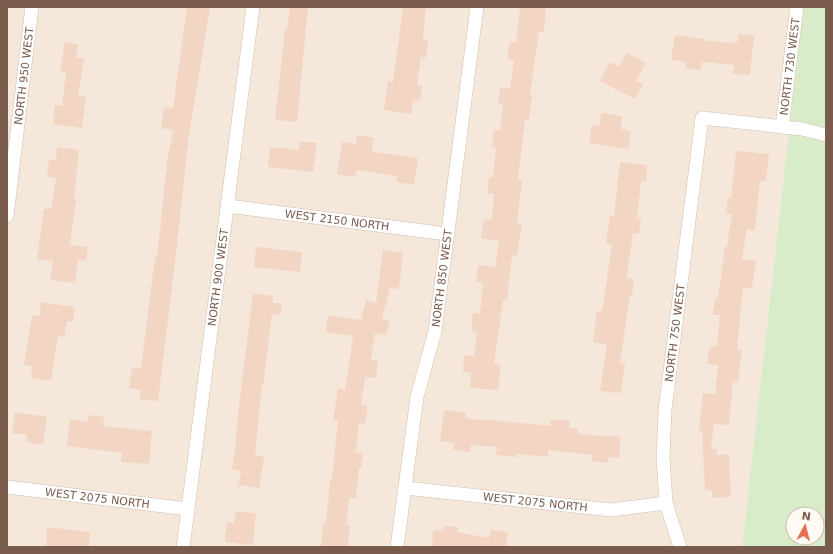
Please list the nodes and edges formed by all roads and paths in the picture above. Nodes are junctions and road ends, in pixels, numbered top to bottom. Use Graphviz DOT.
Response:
graph roads {
  1 [pos="32,7"];
  2 [pos="254,7"];
  3 [pos="478,7"];
  4 [pos="797,7"];
  5 [pos="782,127"];
  6 [pos="826,135"];
  7 [pos="228,206"];
  8 [pos="7,216"];
  9 [pos="447,234"];
  10 [pos="7,487"];
  11 [pos="405,488"];
  12 [pos="666,503"];
  13 [pos="188,509"];
  14 [pos="183,547"];
  15 [pos="397,547"];
  16 [pos="680,547"];
  1 -- 8 [label="street, NORTH 950 WEST"];
  2 -- 7 [label="street, NORTH 900 WEST"];
  3 -- 9 [label="street, NORTH 850 WEST"];
  4 -- 5 [label="street, NORTH 730 WEST"];
  5 -- 6 [label="street"];
  5 -- 12 [label="street, NORTH 750 WEST"];
  7 -- 9 [label="street, WEST 2150 NORTH"];
  7 -- 13 [label="street, NORTH 900 WEST"];
  9 -- 11 [label="street, NORTH 850 WEST"];
  10 -- 13 [label="street, WEST 2075 NORTH"];
  11 -- 12 [label="street, WEST 2075 NORTH"];
  11 -- 15 [label="street, NORTH 850 WEST"];
  12 -- 16 [label="street, NORTH 750 WEST"];
  13 -- 14 [label="street, NORTH 900 WEST"];
}
